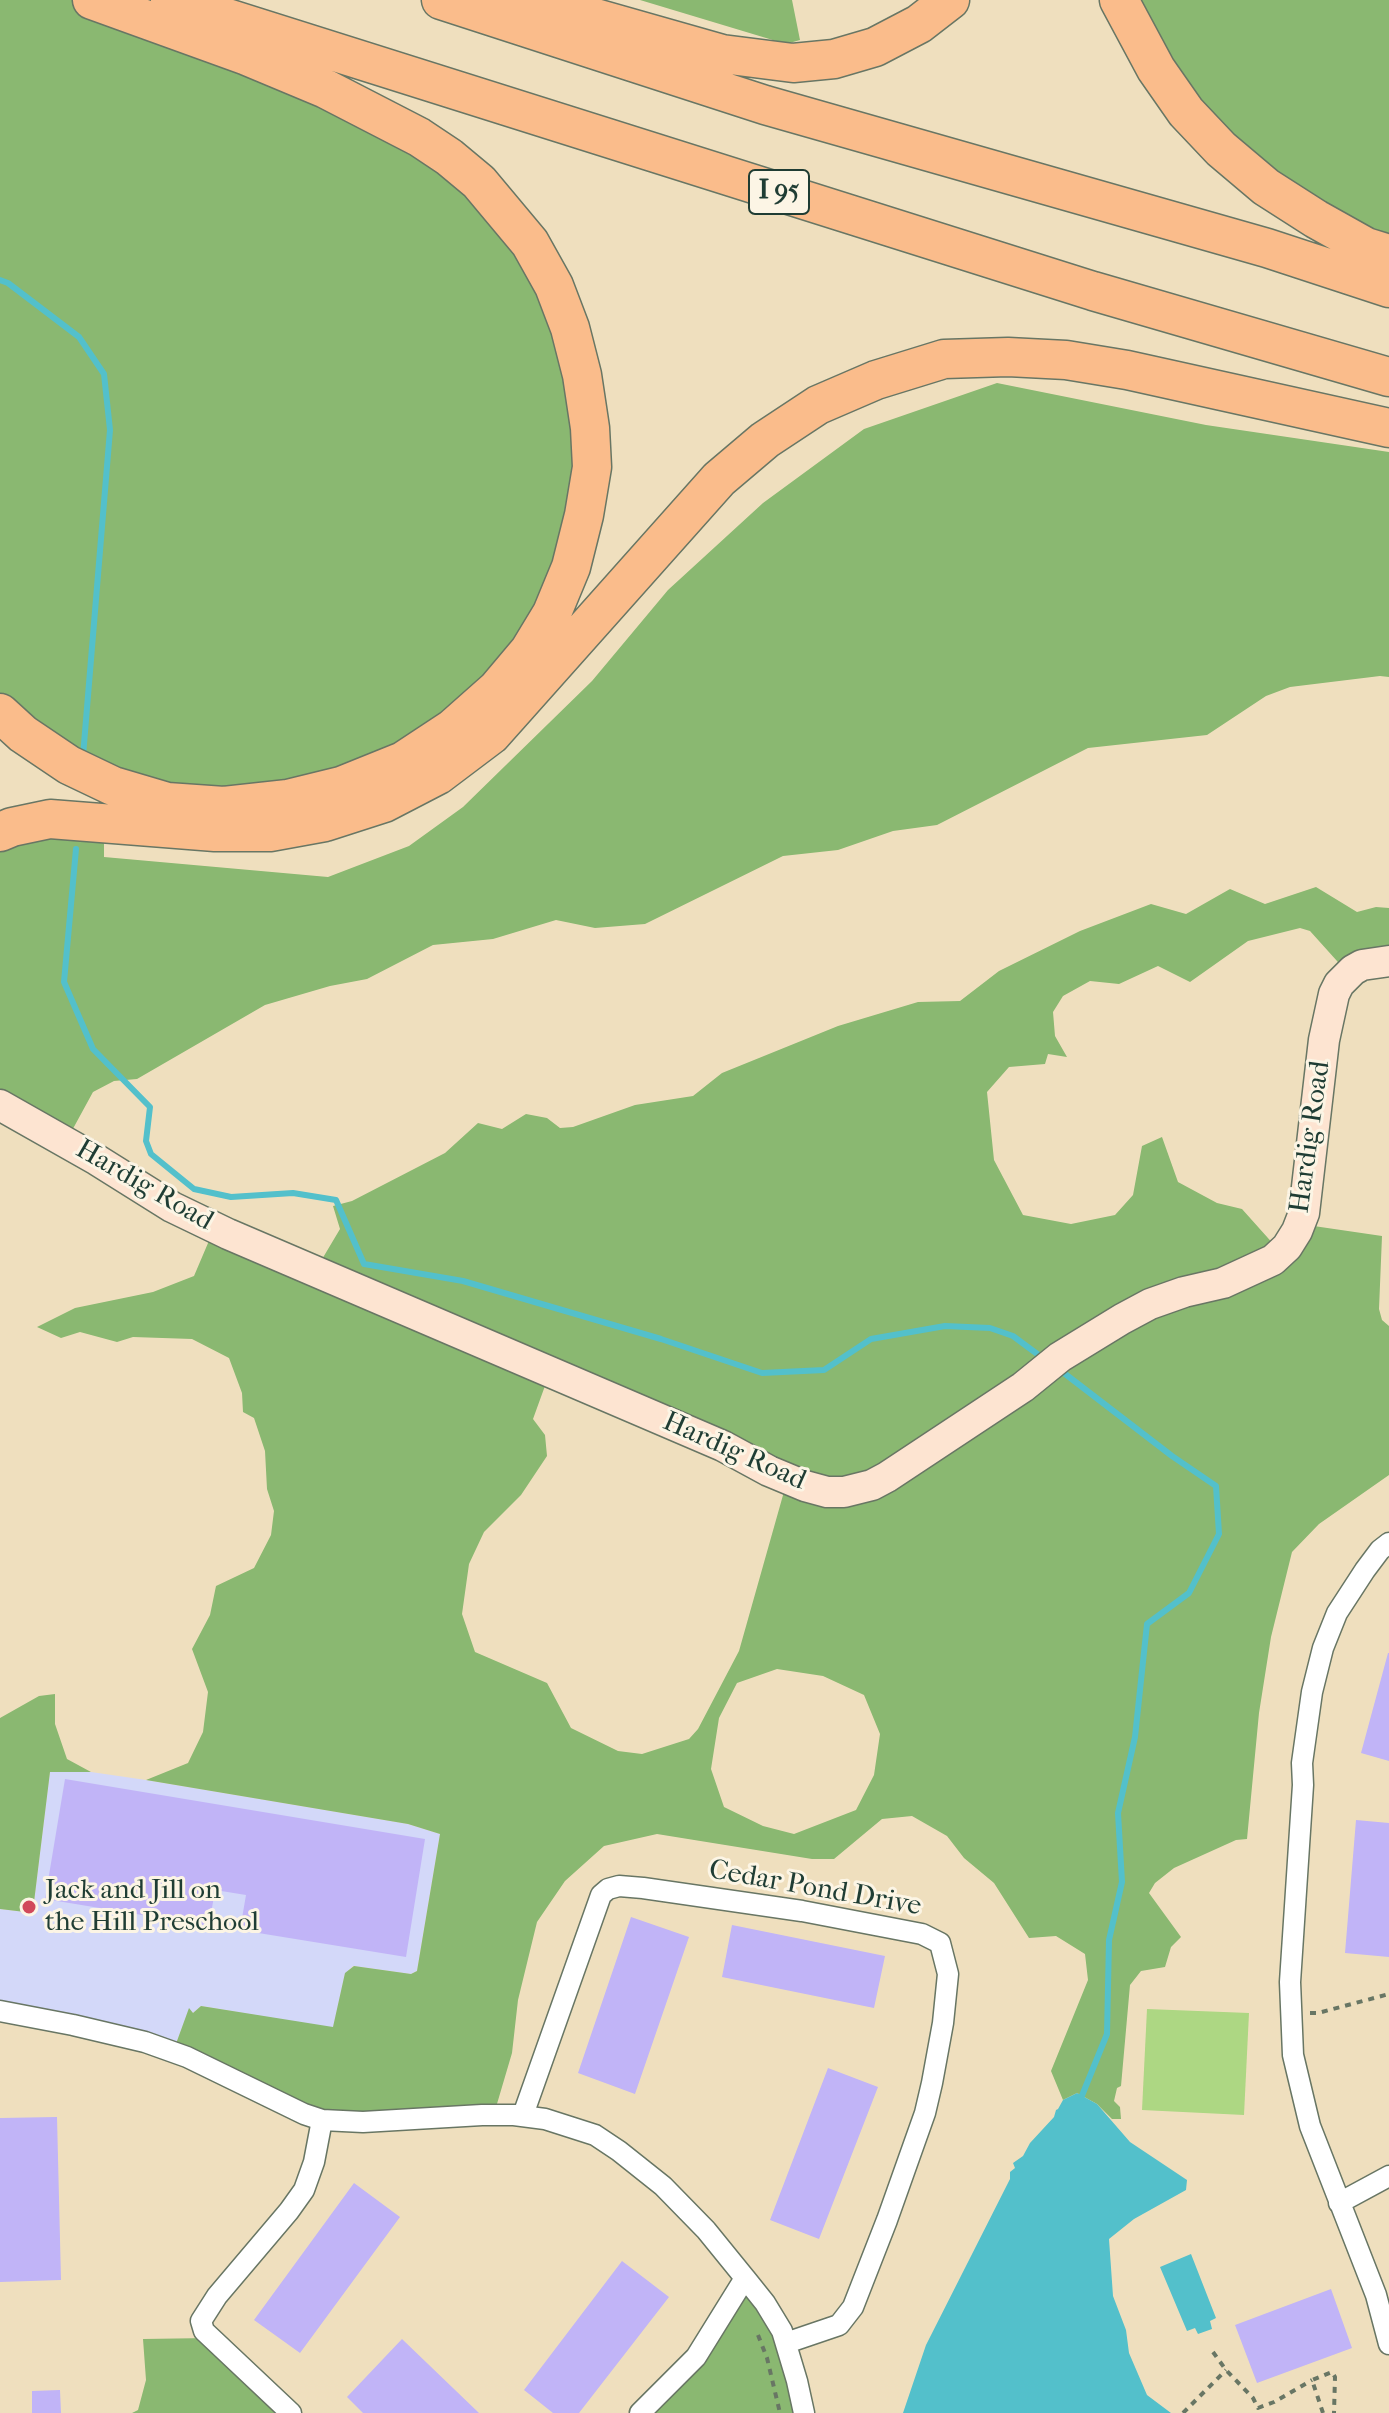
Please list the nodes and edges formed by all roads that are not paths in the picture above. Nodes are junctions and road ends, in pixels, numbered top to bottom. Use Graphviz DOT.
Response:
graph roads {
  1 [pos="92,0"];
  2 [pos="170,0"];
  3 [pos="441,0"];
  4 [pos="478,0"];
  5 [pos="950,0"];
  6 [pos="1119,0"];
  7 [pos="1389,254"];
  8 [pos="1389,288"];
  9 [pos="1389,377"];
  10 [pos="1389,428"];
  11 [pos="0,713"];
  12 [pos="0,816"];
  13 [pos="50,819"];
  14 [pos="0,832"];
  15 [pos="1389,961"];
  16 [pos="0,1105"];
  17 [pos="1389,1543"];
  18 [pos="0,2011"];
  19 [pos="523,2115"];
  20 [pos="322,2120"];
  21 [pos="1389,2176"];
  22 [pos="1339,2203"];
  23 [pos="745,2278"];
  24 [pos="1383,2292"];
  25 [pos="786,2343"];
  26 [pos="1389,2344"];
  27 [pos="291,2413"];
  28 [pos="640,2413"];
  29 [pos="804,2413"];
  1 -- 11 [label="highway"];
  2 -- 9 [label="highway, I 95"];
  3 -- 8 [label="highway"];
  4 -- 5 [label="highway"];
  6 -- 7 [label="highway"];
  10 -- 13 [label="highway"];
  12 -- 13 [label="highway"];
  13 -- 14 [label="highway"];
  15 -- 16 [label="street, Hardig Road"];
  17 -- 22 [label="street"];
  18 -- 20 [label="street"];
  19 -- 20 [label="street"];
  19 -- 23 [label="street"];
  19 -- 25 [label="street, Cedar Pond Drive"];
  20 -- 27 [label="street"];
  21 -- 22 [label="street"];
  22 -- 24 [label="street"];
  23 -- 25 [label="street"];
  23 -- 28 [label="street"];
  24 -- 26 [label="street"];
  25 -- 29 [label="street"];
}
